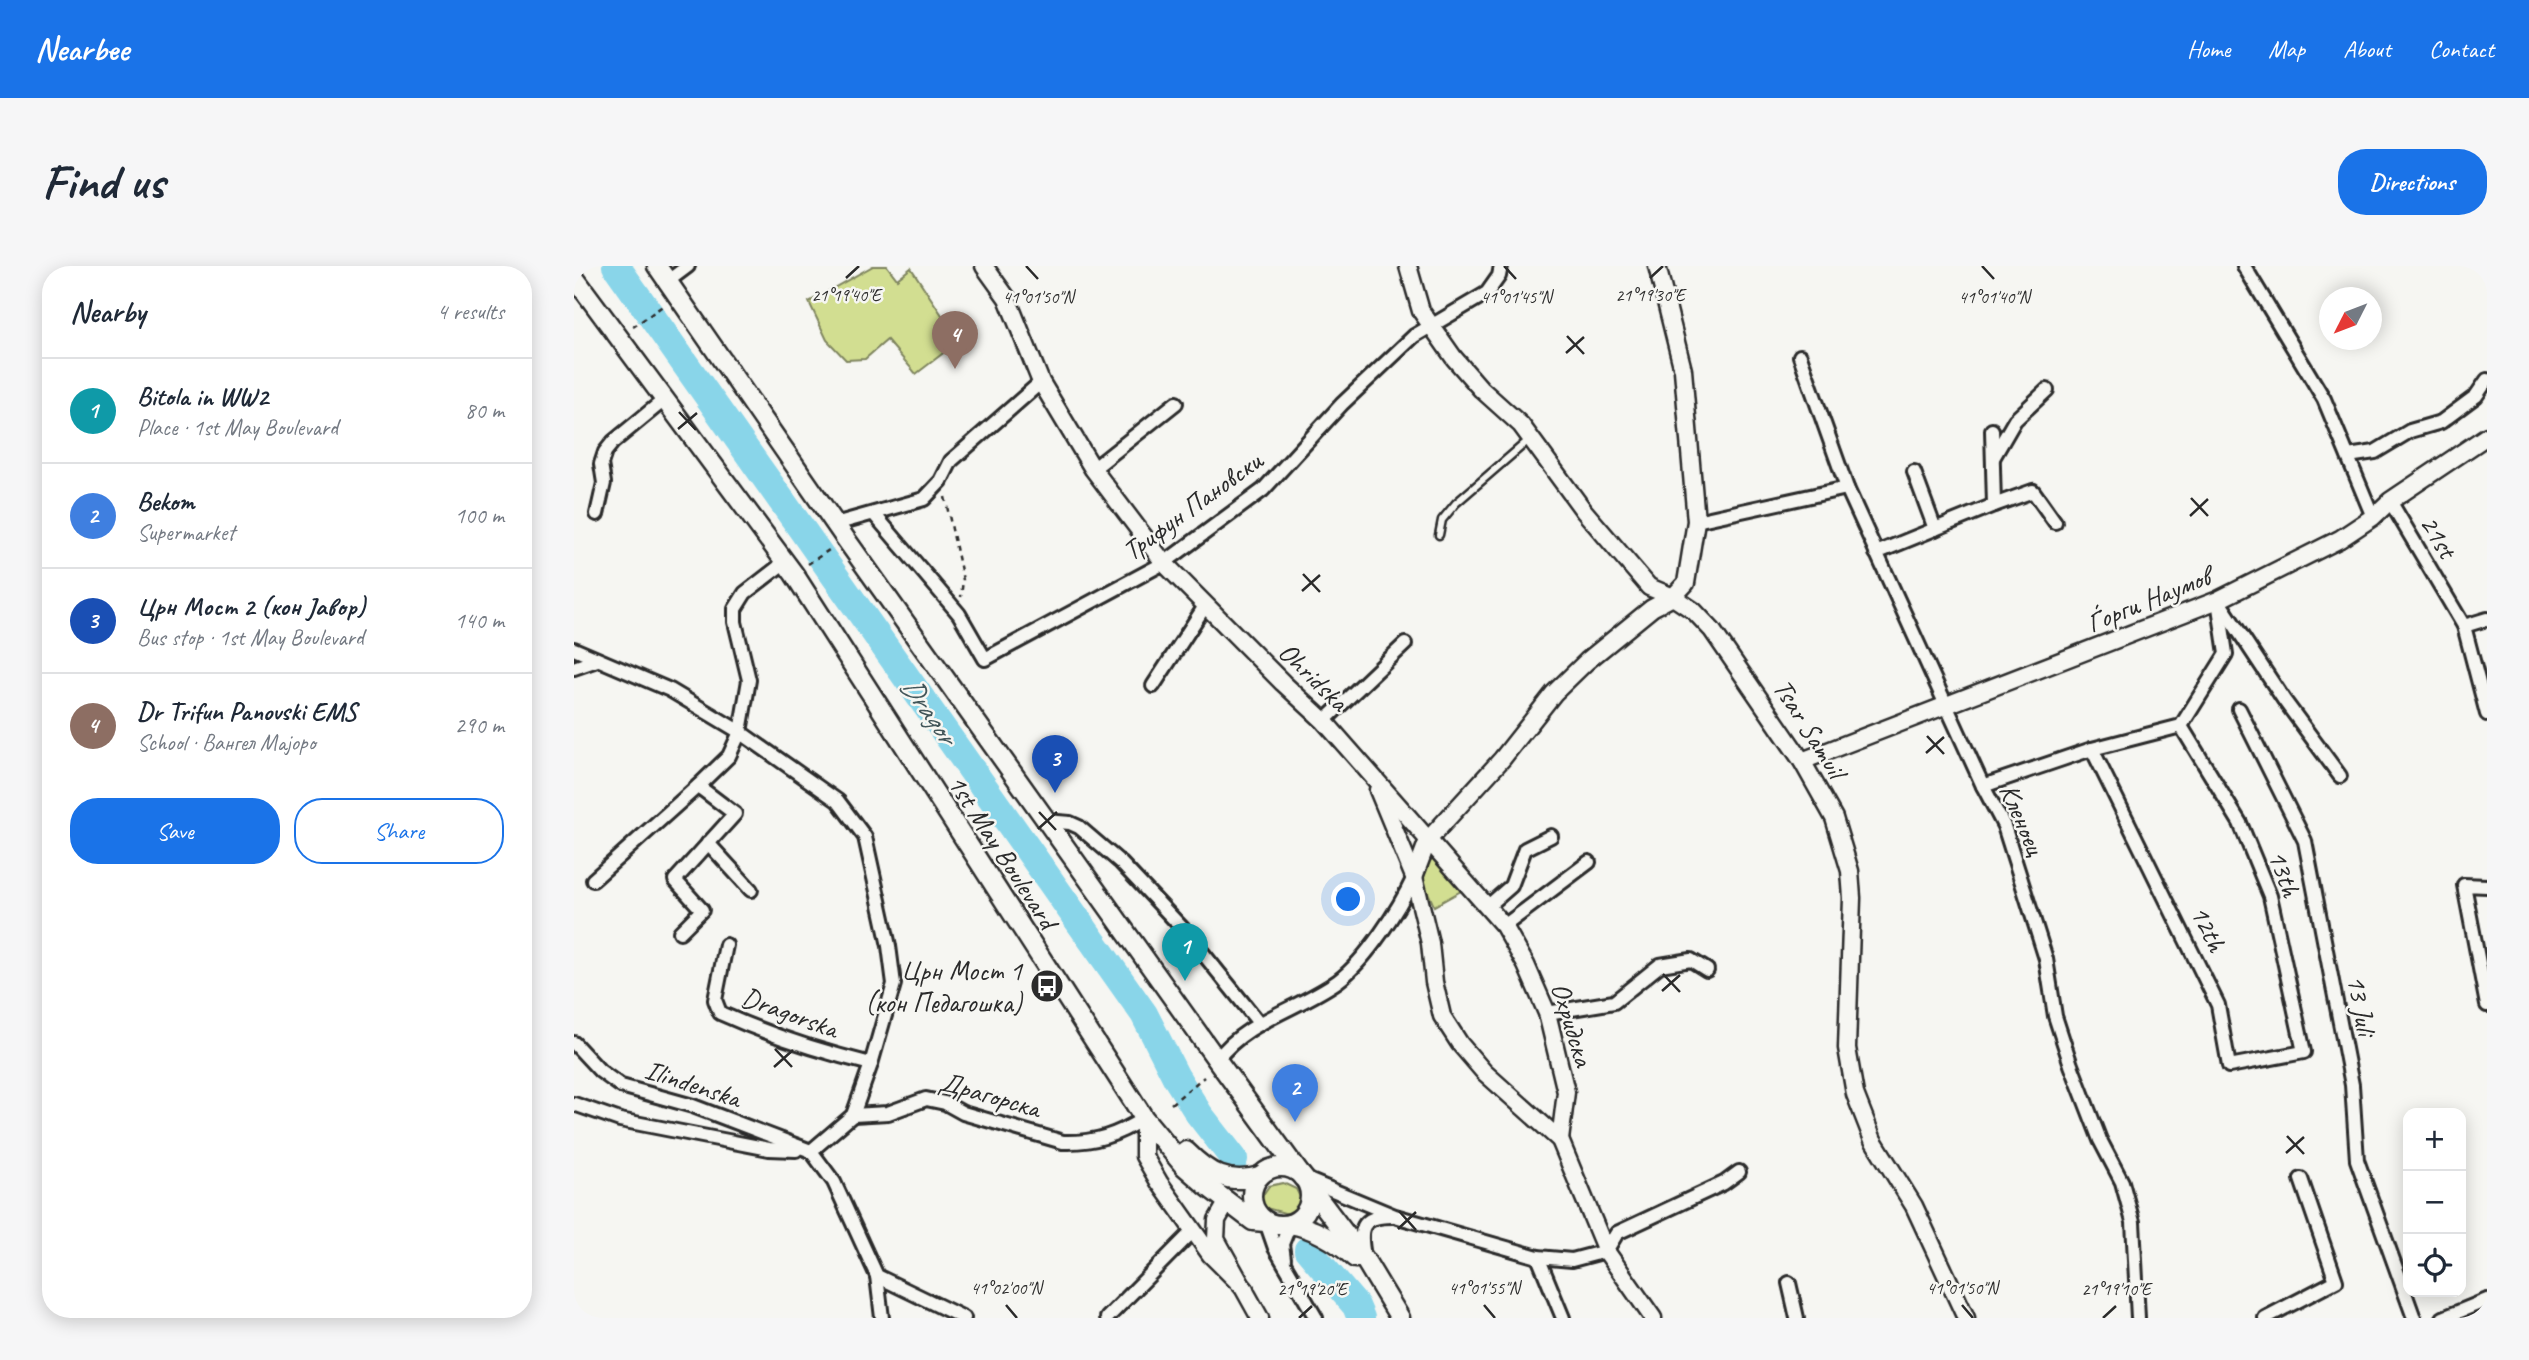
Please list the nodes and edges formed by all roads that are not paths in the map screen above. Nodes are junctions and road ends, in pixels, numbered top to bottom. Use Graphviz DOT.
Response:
graph roads {
  1 [pos="688,266"];
  2 [pos="984,266"];
  3 [pos="1408,266"];
  4 [pos="1501,266"];
  5 [pos="1657,266"];
  6 [pos="2244,266"];
  7 [pos="662,273"];
  8 [pos="574,277"];
  9 [pos="1432,327"];
  10 [pos="1800,356"];
  11 [pos="2487,380"];
  12 [pos="1041,382"];
  13 [pos="2047,390"];
  14 [pos="664,400"];
  15 [pos="1176,403"];
  16 [pos="1992,430"];
  17 [pos="2487,436"];
  18 [pos="1531,438"];
  19 [pos="2348,456"];
  20 [pos="1993,458"];
  21 [pos="1093,469"];
  22 [pos="1914,472"];
  23 [pos="1847,488"];
  24 [pos="2390,501"];
  25 [pos="1994,505"];
  26 [pos="597,514"];
  27 [pos="874,514"];
  28 [pos="2373,517"];
  29 [pos="1696,521"];
  30 [pos="2055,522"];
  31 [pos="835,524"];
  32 [pos="1935,529"];
  33 [pos="1439,535"];
  34 [pos="1876,553"];
  35 [pos="785,562"];
  36 [pos="1164,563"];
  37 [pos="1673,597"];
  38 [pos="2218,600"];
  39 [pos="1205,606"];
  40 [pos="2487,619"];
  41 [pos="2464,626"];
  42 [pos="1405,643"];
  43 [pos="574,649"];
  44 [pos="597,660"];
  45 [pos="574,668"];
  46 [pos="1153,686"];
  47 [pos="1946,706"];
  48 [pos="2239,709"];
  49 [pos="2487,714"];
  50 [pos="1324,721"];
  51 [pos="2180,726"];
  52 [pos="740,732"];
  53 [pos="2092,749"];
  54 [pos="1802,761"];
  55 [pos="2340,776"];
  56 [pos="1373,778"];
  57 [pos="698,786"];
  58 [pos="1983,786"];
  59 [pos="1046,821"];
  60 [pos="1551,836"];
  61 [pos="1428,840"];
  62 [pos="708,843"];
  63 [pos="1589,862"];
  64 [pos="1414,877"];
  65 [pos="593,880"];
  66 [pos="2487,886"];
  67 [pos="751,890"];
  68 [pos="1487,907"];
  69 [pos="1504,926"];
  70 [pos="680,932"];
  71 [pos="726,945"];
  72 [pos="1707,970"];
  73 [pos="2487,1005"];
  74 [pos="1546,1013"];
  75 [pos="1260,1024"];
  76 [pos="574,1043"];
  77 [pos="2304,1052"];
  78 [pos="1217,1060"];
  79 [pos="871,1063"];
  80 [pos="574,1104"];
  81 [pos="853,1115"];
  82 [pos="1144,1118"];
  83 [pos="1560,1140"];
  84 [pos="811,1151"];
  85 [pos="1739,1172"];
  86 [pos="1260,1176"];
  87 [pos="2301,1179"];
  88 [pos="1306,1181"];
  89 [pos="1228,1201"];
  90 [pos="1395,1216"];
  91 [pos="1259,1222"];
  92 [pos="1290,1224"];
  93 [pos="1192,1232"];
  94 [pos="1606,1251"];
  95 [pos="1538,1257"];
  96 [pos="1365,1260"];
  97 [pos="1285,1266"];
  98 [pos="877,1276"];
  99 [pos="1789,1283"];
  100 [pos="1245,1289"];
  101 [pos="2487,1300"];
  102 [pos="1390,1301"];
  103 [pos="882,1318"];
  104 [pos="964,1318"];
  105 [pos="1107,1318"];
  106 [pos="1260,1318"];
  107 [pos="1315,1318"];
  108 [pos="1400,1318"];
  109 [pos="1563,1318"];
  110 [pos="1653,1318"];
  111 [pos="1797,1318"];
  112 [pos="1966,1318"];
  113 [pos="2138,1318"];
  114 [pos="2265,1318"];
  115 [pos="2413,1318"];
  116 [pos="2443,1318"];
  1 -- 7 [label="street"];
  2 -- 12 [label="street, Ohridska"];
  3 -- 9 [label="street, Tsar Samuil"];
  4 -- 9 [label="street, Трифун Пановски"];
  5 -- 29 [label="street"];
  6 -- 19 [label="street"];
  7 -- 31 [label="main road, 1st May Boulevard"];
  8 -- 14 [label="main road, 1st May Boulevard"];
  9 -- 18 [label="street, Tsar Samuil"];
  9 -- 36 [label="street, Трифун Пановски"];
  10 -- 23 [label="street, Кленоец"];
  11 -- 19 [label="street"];
  12 -- 21 [label="street, Ohridska"];
  12 -- 27 [label="street"];
  13 -- 20 [label="street"];
  14 -- 26 [label="street"];
  14 -- 35 [label="main road, 1st May Boulevard"];
  15 -- 21 [label="street"];
  16 -- 20 [label="street"];
  17 -- 24 [label="street, Ѓорги Наумов"];
  18 -- 33 [label="lane"];
  18 -- 37 [label="street, Tsar Samuil"];
  19 -- 28 [label="street"];
  20 -- 25 [label="street"];
  21 -- 36 [label="street, Ohridska"];
  22 -- 32 [label="street"];
  23 -- 29 [label="street"];
  23 -- 34 [label="street, Кленоец"];
  24 -- 28 [label="street, Ѓорги Наумов"];
  24 -- 41 [label="street, 21st"];
  25 -- 30 [label="street"];
  25 -- 32 [label="street"];
  27 -- 31 [label="street"];
  27 -- 36 [label="street, Трифун Пановски"];
  28 -- 38 [label="street, Ѓорги Наумов"];
  29 -- 37 [label="street"];
  31 -- 59 [label="main road, 1st May Boulevard"];
  32 -- 34 [label="street"];
  34 -- 47 [label="street, Кленоец"];
  35 -- 52 [label="street"];
  35 -- 82 [label="main road, 1st May Boulevard"];
  36 -- 39 [label="street, Ohridska"];
  37 -- 54 [label="street, Tsar Samuil"];
  37 -- 61 [label="street"];
  38 -- 47 [label="street, Ѓорги Наумов"];
  38 -- 51 [label="street"];
  38 -- 55 [label="street"];
  39 -- 46 [label="street"];
  39 -- 50 [label="street, Ohridska"];
  40 -- 41 [label="street"];
  41 -- 49 [label="street, 21st"];
  42 -- 50 [label="street"];
  43 -- 44 [label="street"];
  44 -- 45 [label="street"];
  44 -- 52 [label="street"];
  47 -- 54 [label="street, Ѓорги Наумов"];
  47 -- 58 [label="street, Кленоец"];
  48 -- 115 [label="street, 13 Juli"];
  50 -- 56 [label="street, Ohridska"];
  51 -- 53 [label="street"];
  51 -- 77 [label="street, 13th"];
  52 -- 57 [label="street"];
  52 -- 79 [label="street"];
  53 -- 58 [label="street"];
  53 -- 77 [label="street, 12th"];
  54 -- 112 [label="street, Tsar Samuil"];
  56 -- 61 [label="street, Охридска"];
  56 -- 64 [label="street, Ohridska"];
  57 -- 62 [label="street"];
  57 -- 65 [label="street"];
  58 -- 113 [label="street, Кленоец"];
  59 -- 75 [label="street"];
  59 -- 78 [label="main road, 1st May Boulevard"];
  60 -- 68 [label="street"];
  61 -- 64 [label="street"];
  61 -- 68 [label="street, Охридска"];
  62 -- 67 [label="street"];
  62 -- 70 [label="street"];
  63 -- 69 [label="street"];
  64 -- 75 [label="street"];
  64 -- 83 [label="street, Ohridska"];
  66 -- 73 [label="street"];
  68 -- 69 [label="street, Охридска"];
  69 -- 74 [label="street, Охридска"];
  71 -- 79 [label="street, Dragorska"];
  72 -- 74 [label="street"];
  74 -- 83 [label="street, Охридска"];
  75 -- 78 [label="street"];
  76 -- 84 [label="street, Ilindenska"];
  78 -- 88 [label="main road, 1st May Boulevard"];
  79 -- 81 [label="street"];
  80 -- 84 [label="street"];
  81 -- 82 [label="street, Драгорска"];
  81 -- 84 [label="street"];
  82 -- 86 [label="main road"];
  82 -- 89 [label="main road, 1st May Boulevard"];
  82 -- 93 [label="street"];
  83 -- 94 [label="street, Охридска"];
  84 -- 98 [label="street"];
  85 -- 94 [label="street"];
  86 -- 88 [label="main road"];
  86 -- 91 [label="main road"];
  87 -- 114 [label="street"];
  88 -- 90 [label="street"];
  88 -- 92 [label="main road"];
  88 -- 96 [label="main road, 1st May Boulevard"];
  89 -- 91 [label="main road, 1st May Boulevard"];
  89 -- 100 [label="street"];
  90 -- 95 [label="street"];
  90 -- 96 [label="street"];
  91 -- 92 [label="main road, 1st May Boulevard"];
  91 -- 97 [label="street"];
  92 -- 97 [label="street"];
  92 -- 102 [label="main road, 1st May Boulevard"];
  93 -- 100 [label="street"];
  93 -- 105 [label="street"];
  94 -- 95 [label="street"];
  94 -- 110 [label="street, Охридска"];
  95 -- 109 [label="street"];
  96 -- 102 [label="main road, 1st May Boulevard"];
  97 -- 107 [label="street"];
  98 -- 103 [label="street"];
  98 -- 104 [label="street"];
  99 -- 111 [label="street"];
  100 -- 106 [label="street"];
  101 -- 116 [label="street"];
  102 -- 108 [label="main road, 1st May Boulevard"];
}
